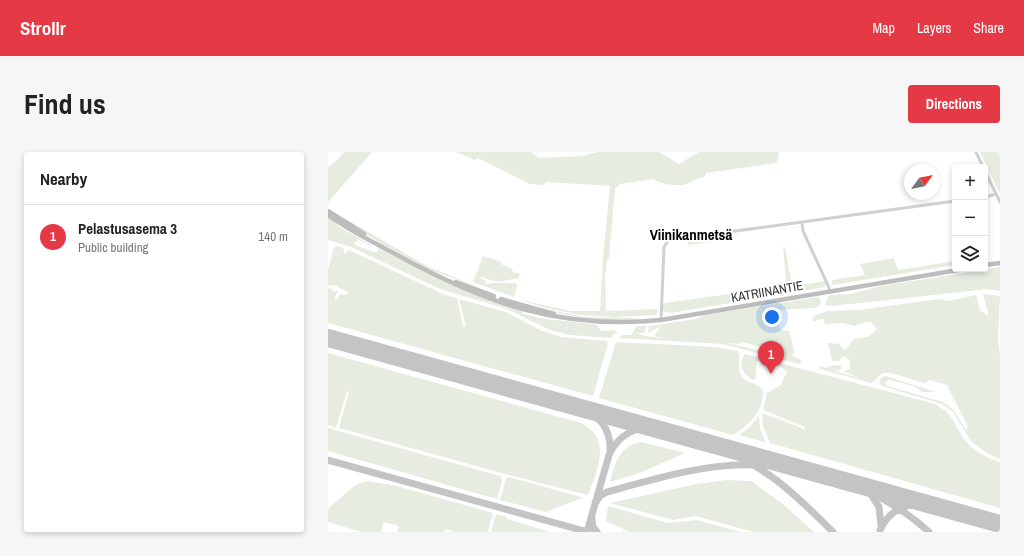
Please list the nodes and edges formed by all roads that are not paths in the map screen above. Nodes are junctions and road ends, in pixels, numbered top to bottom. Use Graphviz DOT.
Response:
graph roads {
  1 [pos="976,152"];
  2 [pos="982,164"];
  3 [pos="988,177"];
  4 [pos="996,194"];
  5 [pos="988,195"];
  6 [pos="952,201"];
  7 [pos="1000,202"];
  8 [pos="328,210"];
  9 [pos="328,215"];
  10 [pos="802,222"];
  11 [pos="391,251"];
  12 [pos="1000,263"];
  13 [pos="988,265"];
  14 [pos="952,271"];
  15 [pos="831,292"];
  16 [pos="661,320"];
  1 -- 2 [label="street"];
  3 -- 4 [label="street"];
  4 -- 5 [label="street"];
  4 -- 7 [label="street"];
  6 -- 10 [label="street"];
  8 -- 11 [label="main road, KATRIINANTIE"];
  9 -- 11 [label="main road, KATRIINANTIE"];
  10 -- 15 [label="street"];
  10 -- 16 [label="street"];
  11 -- 16 [label="main road, KATRIINANTIE"];
  12 -- 13 [label="main road"];
  14 -- 15 [label="main road, KATRIINANTIE"];
  15 -- 16 [label="main road, KATRIINANTIE"];
}
